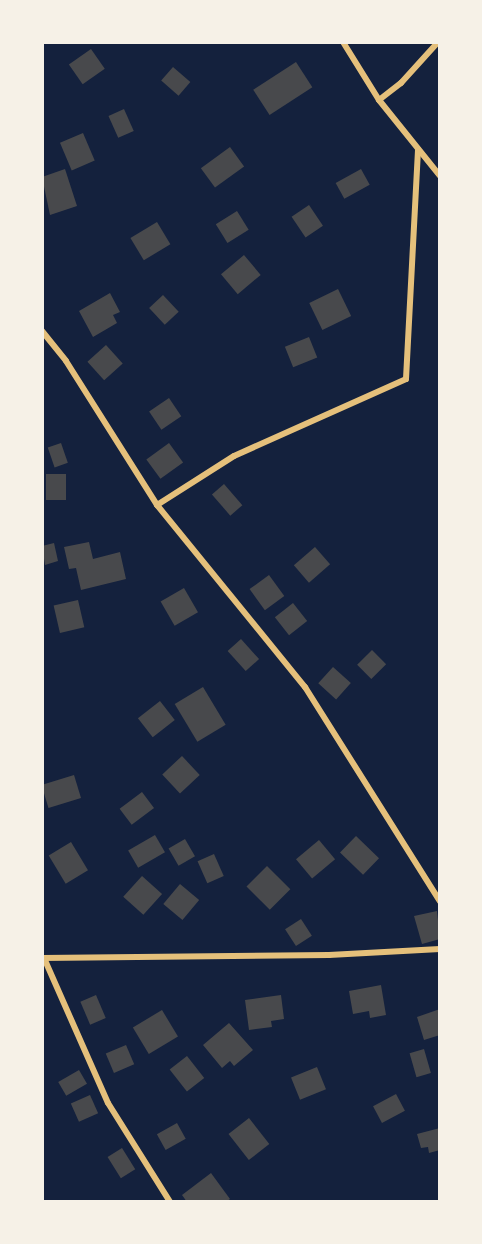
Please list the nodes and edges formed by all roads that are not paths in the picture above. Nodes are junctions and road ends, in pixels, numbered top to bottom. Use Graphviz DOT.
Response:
graph roads {
  1 [pos="343,42"];
  2 [pos="438,42"];
  3 [pos="379,100"];
  4 [pos="418,150"];
  5 [pos="440,176"];
  6 [pos="42,331"];
  7 [pos="157,506"];
  8 [pos="440,901"];
  9 [pos="440,949"];
  10 [pos="43,958"];
  11 [pos="170,1202"];
  1 -- 3 [label="street"];
  2 -- 3 [label="street"];
  3 -- 4 [label="street"];
  4 -- 5 [label="street"];
  4 -- 7 [label="street"];
  6 -- 7 [label="street"];
  7 -- 8 [label="street"];
  9 -- 10 [label="street"];
  10 -- 11 [label="street"];
}
